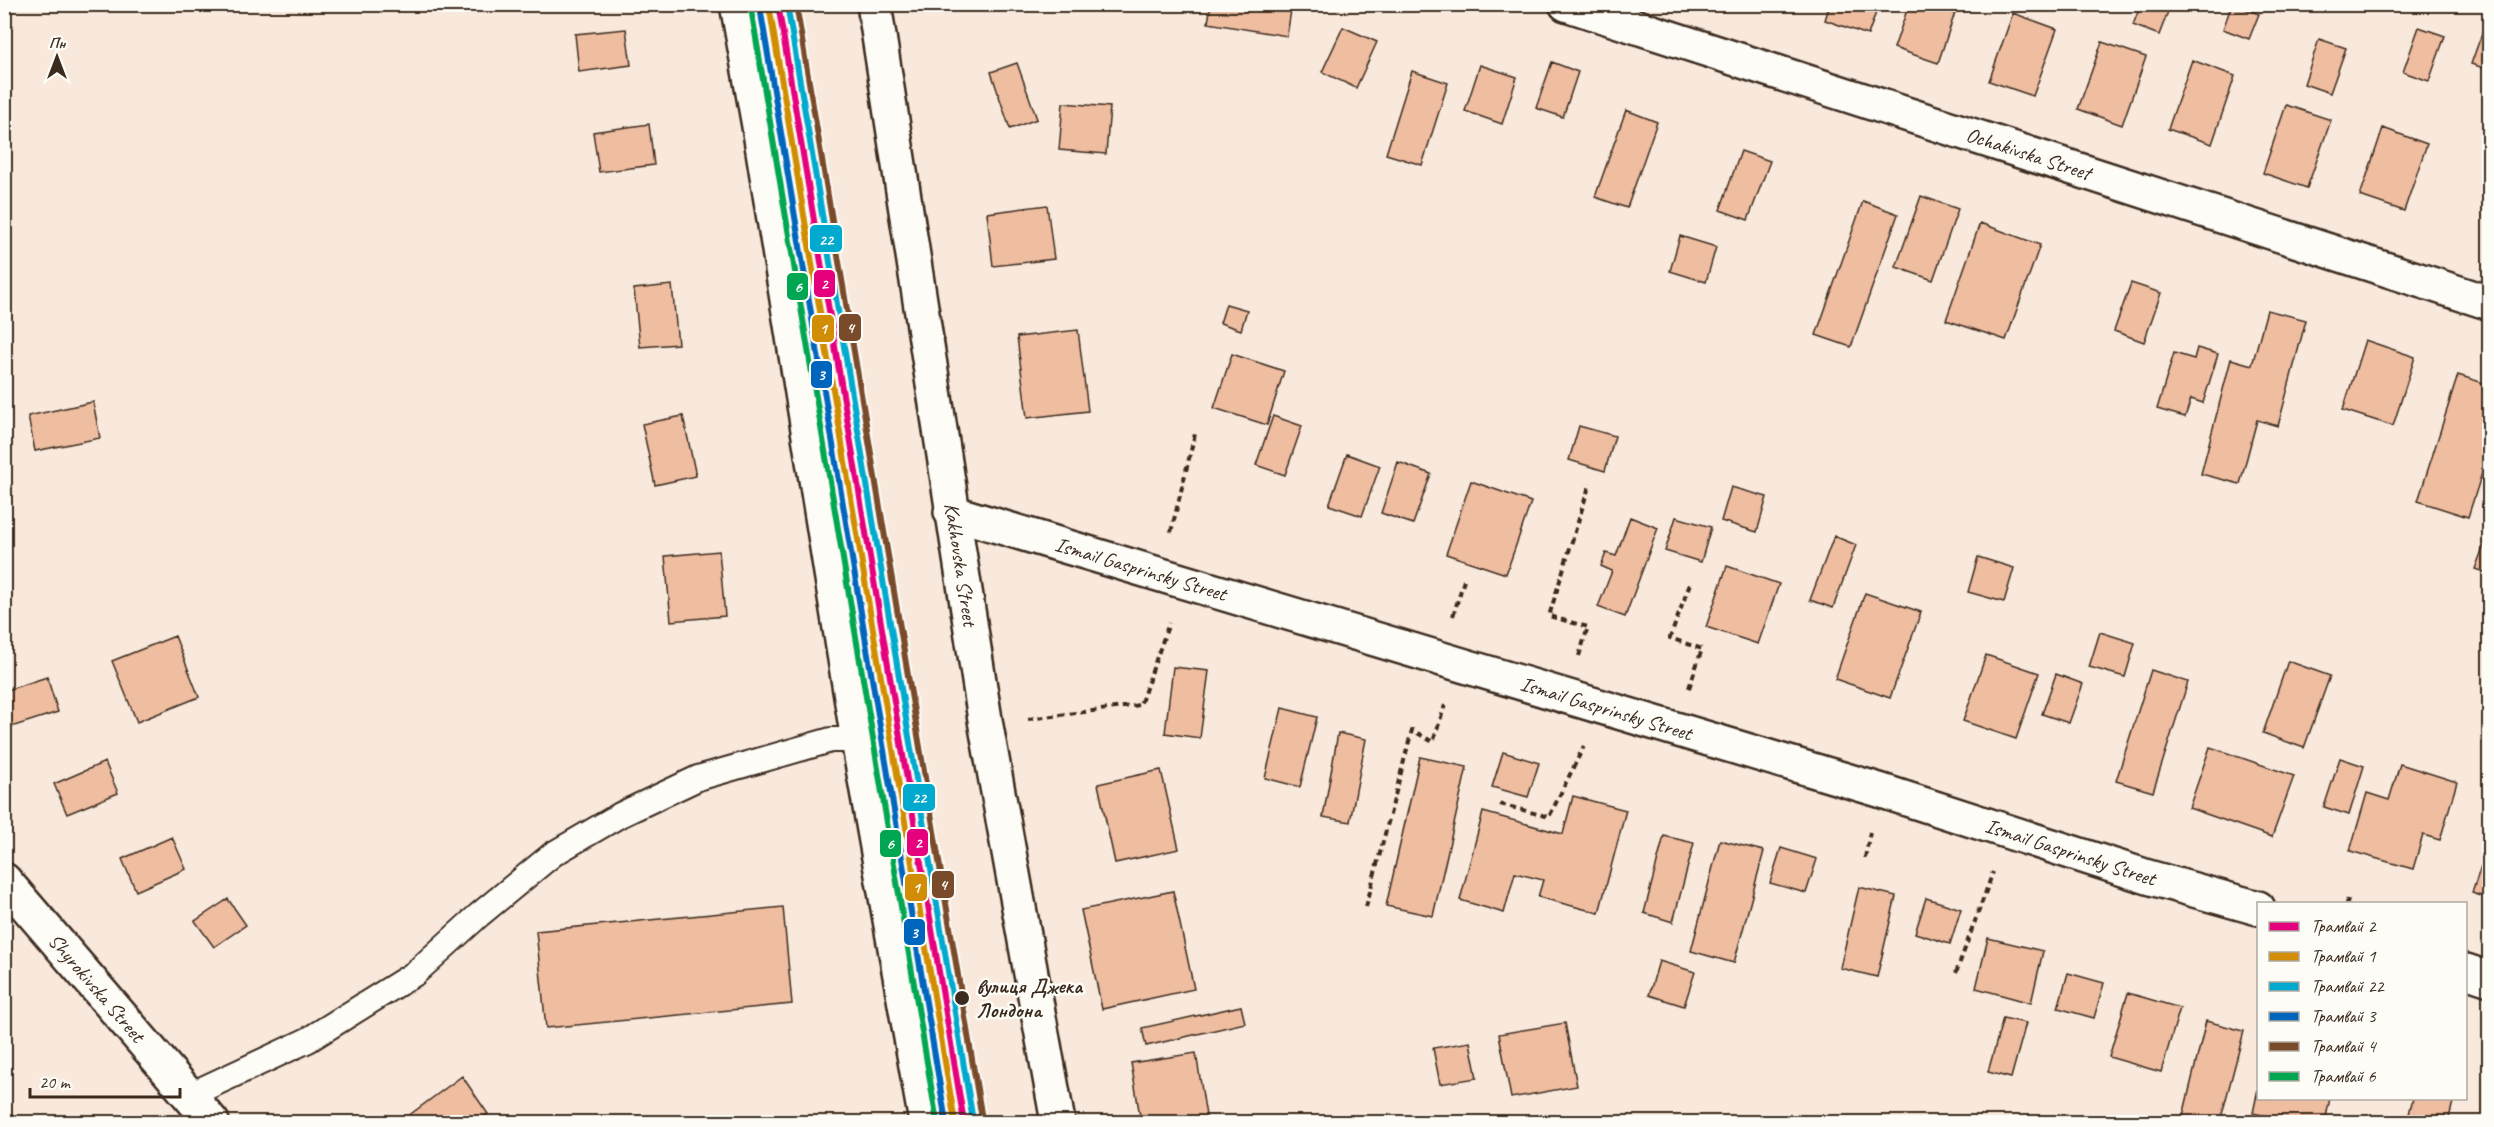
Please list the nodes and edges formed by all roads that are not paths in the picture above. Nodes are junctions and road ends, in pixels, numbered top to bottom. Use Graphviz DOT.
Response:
graph roads {
  1 [pos="737,4"];
  2 [pos="874,4"];
  3 [pos="1566,4"];
  4 [pos="2490,303"];
  5 [pos="951,512"];
  6 [pos="858,740"];
  7 [pos="4,880"];
  8 [pos="2257,907"];
  9 [pos="2467,971"];
  10 [pos="2490,979"];
  11 [pos="190,1095"];
  12 [pos="212,1122"];
  13 [pos="926,1122"];
  14 [pos="1058,1122"];
  1 -- 6 [label="street"];
  2 -- 5 [label="street, Kakhovska Street"];
  3 -- 4 [label="street, Ochakivska Street"];
  5 -- 8 [label="street, Ismail Gasprinsky Street"];
  5 -- 14 [label="street, Kakhovska Street"];
  6 -- 11 [label="lane"];
  6 -- 13 [label="street"];
  7 -- 11 [label="street, Shyrokivska Street"];
  9 -- 10 [label="street"];
  11 -- 12 [label="street, Shyrokivska Street"];
}
